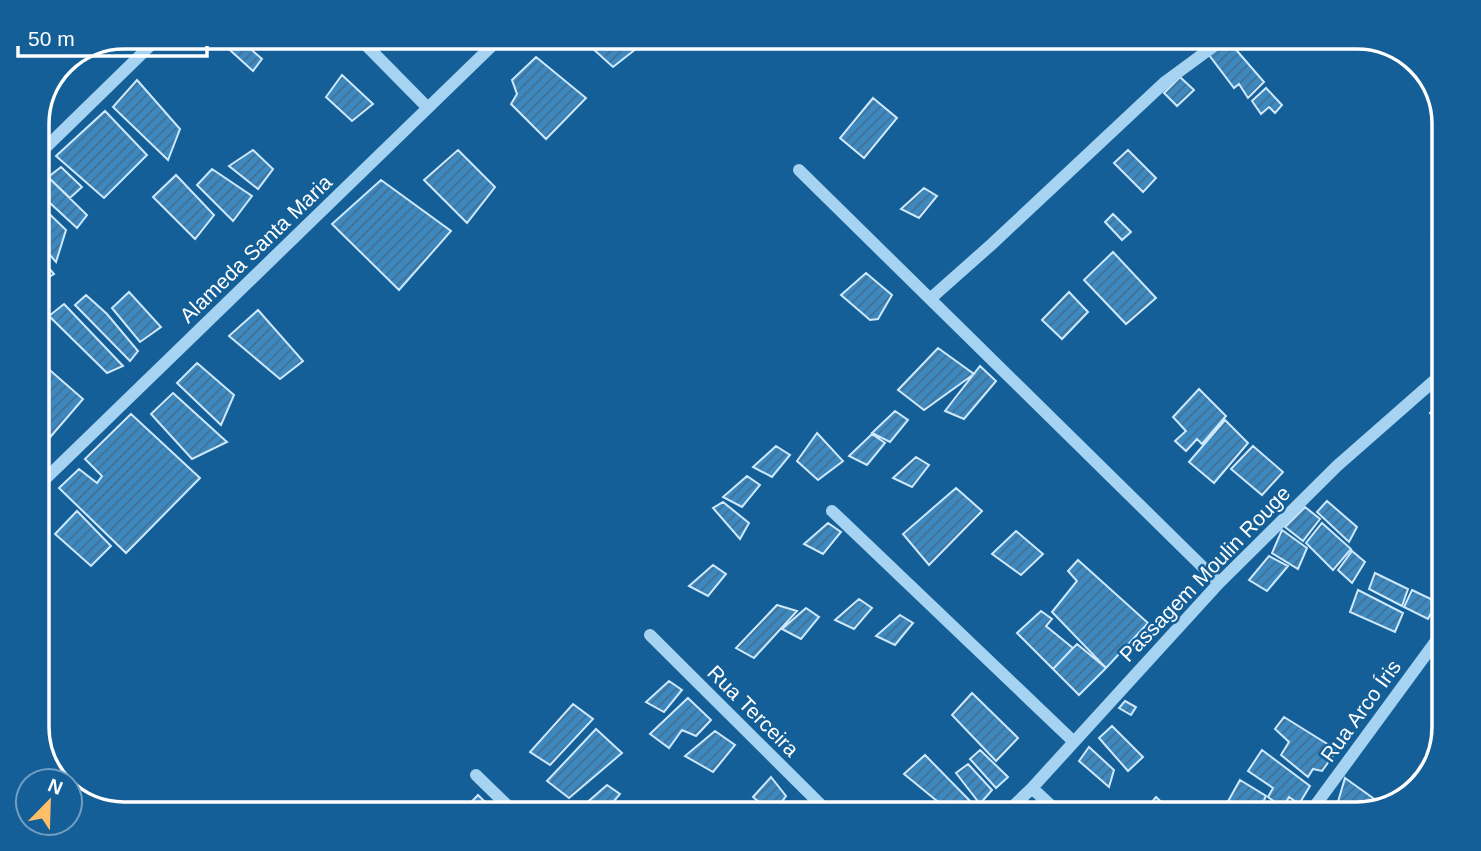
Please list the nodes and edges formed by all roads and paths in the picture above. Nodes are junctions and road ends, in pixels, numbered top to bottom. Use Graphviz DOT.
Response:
graph roads {
  1 [pos="147,49"];
  2 [pos="370,49"];
  3 [pos="489,49"];
  4 [pos="1210,49"];
  5 [pos="428,108"];
  6 [pos="49,144"];
  7 [pos="799,170"];
  8 [pos="930,299"];
  9 [pos="1432,383"];
  10 [pos="49,475"];
  11 [pos="832,511"];
  12 [pos="1219,583"];
  13 [pos="650,635"];
  14 [pos="1432,646"];
  15 [pos="1074,742"];
  16 [pos="476,775"];
  17 [pos="1032,789"];
  18 [pos="504,802"];
  19 [pos="818,802"];
  20 [pos="1018,802"];
  21 [pos="1047,802"];
  22 [pos="1318,802"];
  1 -- 6 [label="street"];
  2 -- 5 [label="street"];
  3 -- 5 [label="street, Alameda Santa Maria"];
  4 -- 8 [label="street"];
  5 -- 10 [label="street, Alameda Santa Maria"];
  7 -- 8 [label="street"];
  8 -- 12 [label="street"];
  9 -- 12 [label="street, Passagem Moulin Rouge"];
  11 -- 15 [label="street"];
  12 -- 15 [label="street, Passagem Moulin Rouge"];
  13 -- 19 [label="street, Rua Terceira"];
  14 -- 22 [label="street, Rua Arco Íris"];
  15 -- 17 [label="street, Passagem Moulin Rouge"];
  16 -- 18 [label="street"];
  17 -- 20 [label="street, Passagem Moulin Rouge"];
  17 -- 21 [label="street"];
}
